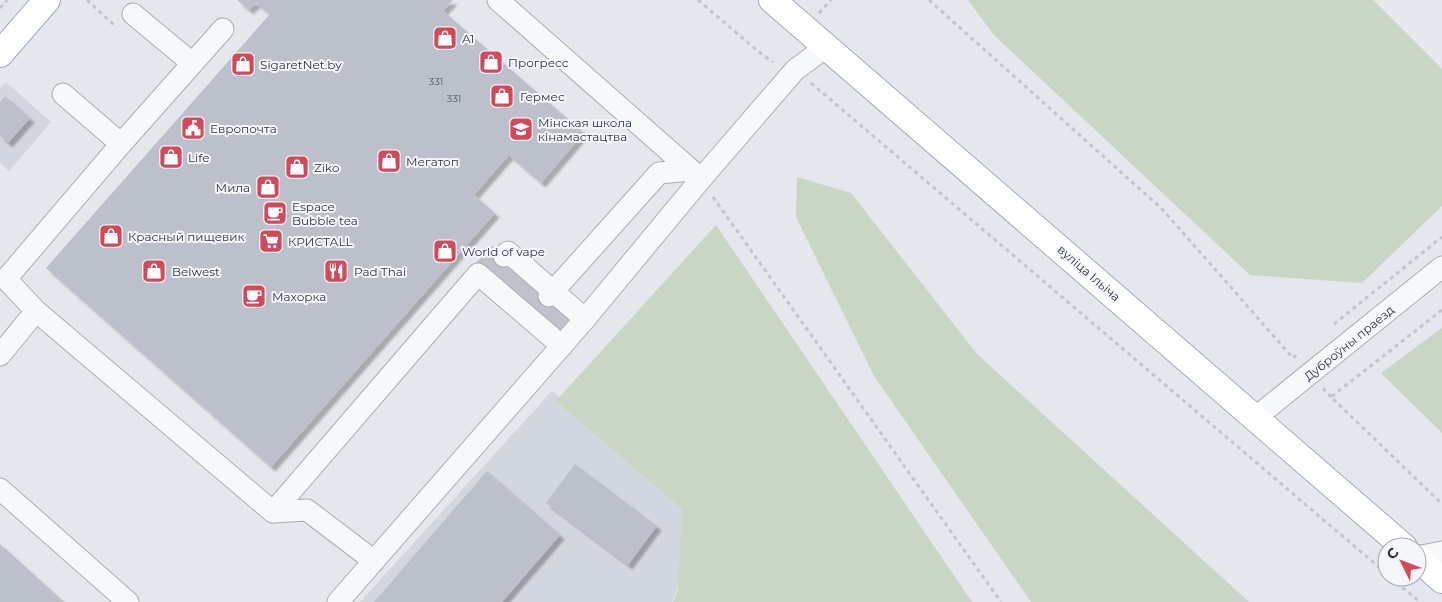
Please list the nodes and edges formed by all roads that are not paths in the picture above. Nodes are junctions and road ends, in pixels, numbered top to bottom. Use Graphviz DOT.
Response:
graph roads {
  1 [pos="47,0"];
  2 [pos="498,0"];
  3 [pos="772,0"];
  4 [pos="133,14"];
  5 [pos="223,29"];
  6 [pos="826,47"];
  7 [pos="0,54"];
  8 [pos="192,63"];
  9 [pos="63,94"];
  10 [pos="121,144"];
  11 [pos="696,175"];
  12 [pos="515,264"];
  13 [pos="1442,267"];
  14 [pos="3,276"];
  15 [pos="545,288"];
  16 [pos="36,311"];
  17 [pos="575,313"];
  18 [pos="553,336"];
  19 [pos="0,355"];
  20 [pos="1256,418"];
  21 [pos="0,489"];
  22 [pos="273,512"];
  23 [pos="1393,537"];
  24 [pos="1442,552"];
  25 [pos="1427,556"];
  26 [pos="374,561"];
  27 [pos="1427,567"];
  28 [pos="1442,580"];
  29 [pos="128,602"];
  30 [pos="338,602"];
  1 -- 7 [label="main road"];
  2 -- 11 [label="street"];
  3 -- 6 [label="main road, вуліца Ільіча"];
  4 -- 8 [label="street"];
  5 -- 8 [label="street"];
  6 -- 11 [label="street"];
  6 -- 20 [label="main road, вуліца Ільіча"];
  8 -- 10 [label="street"];
  9 -- 10 [label="street"];
  10 -- 14 [label="street"];
  11 -- 15 [label="street"];
  11 -- 17 [label="street"];
  12 -- 15 [label="street"];
  13 -- 20 [label="street, Дуброўны праезд"];
  14 -- 16 [label="street"];
  15 -- 17 [label="street"];
  16 -- 19 [label="street"];
  16 -- 22 [label="street"];
  17 -- 18 [label="street"];
  18 -- 22 [label="street"];
  18 -- 26 [label="street"];
  20 -- 23 [label="main road, вуліца Ільіча"];
  21 -- 29 [label="street"];
  22 -- 26 [label="street"];
  24 -- 25 [label="street"];
  26 -- 30 [label="street"];
  27 -- 28 [label="main road"];
}
